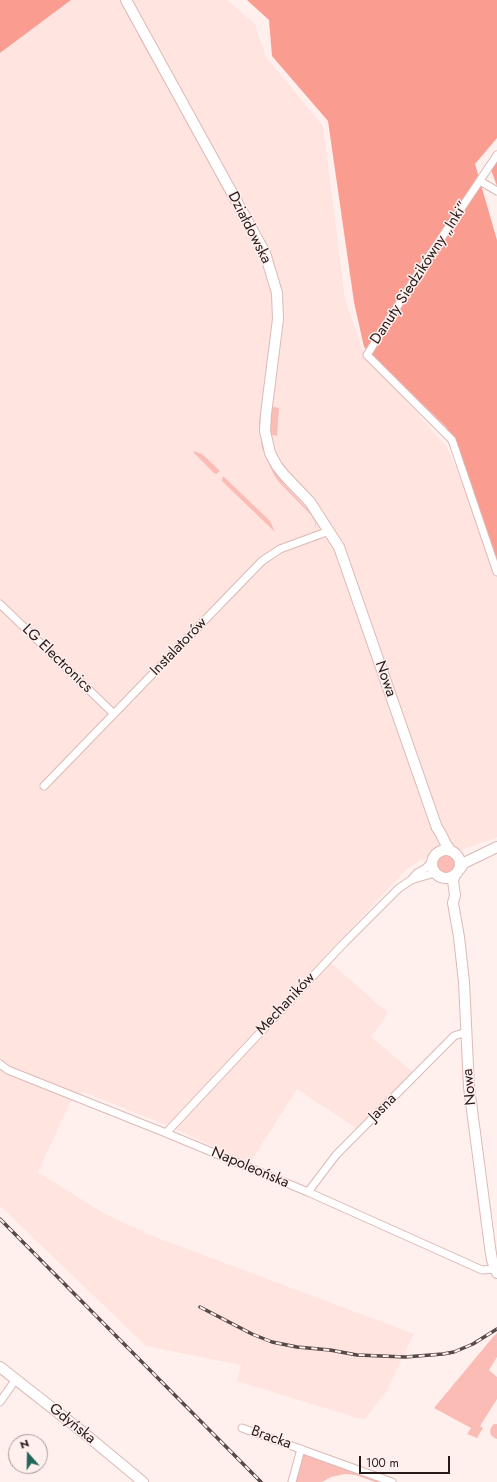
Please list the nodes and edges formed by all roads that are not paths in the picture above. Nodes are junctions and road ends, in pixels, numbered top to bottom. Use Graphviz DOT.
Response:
graph roads {
  1 [pos="126,0"];
  2 [pos="497,154"];
  3 [pos="480,181"];
  4 [pos="497,191"];
  5 [pos="329,531"];
  6 [pos="497,572"];
  7 [pos="0,604"];
  8 [pos="114,714"];
  9 [pos="44,786"];
  10 [pos="437,828"];
  11 [pos="497,847"];
  12 [pos="454,853"];
  13 [pos="483,853"];
  14 [pos="435,857"];
  15 [pos="457,872"];
  16 [pos="439,876"];
  17 [pos="411,880"];
  18 [pos="454,903"];
  19 [pos="466,1032"];
  20 [pos="0,1064"];
  21 [pos="166,1133"];
  22 [pos="308,1192"];
  23 [pos="496,1271"];
  24 [pos="0,1367"];
  25 [pos="16,1379"];
  26 [pos="0,1402"];
  27 [pos="242,1428"];
  28 [pos="301,1450"];
  29 [pos="143,1482"];
  30 [pos="292,1482"];
  31 [pos="392,1482"];
  1 -- 5 [label="street, Działdowska"];
  2 -- 3 [label="street, Danuty Siedzikówny „Inki”"];
  3 -- 4 [label="street"];
  3 -- 6 [label="street, Danuty Siedzikówny „Inki”"];
  5 -- 8 [label="street, Instalatorów"];
  5 -- 10 [label="street, Nowa"];
  7 -- 8 [label="street, LG Electronics"];
  8 -- 9 [label="street, Instalatorów"];
  10 -- 12 [label="street, Nowa"];
  10 -- 14 [label="street, Nowa"];
  11 -- 13 [label="street"];
  12 -- 13 [label="street"];
  12 -- 14 [label="street"];
  12 -- 15 [label="street"];
  13 -- 15 [label="street"];
  14 -- 16 [label="street"];
  14 -- 17 [label="street, Mechaników"];
  15 -- 16 [label="street"];
  15 -- 18 [label="street, Nowa"];
  16 -- 17 [label="street"];
  16 -- 18 [label="street, Nowa"];
  17 -- 21 [label="street, Mechaników"];
  18 -- 19 [label="street, Nowa"];
  19 -- 22 [label="street, Jasna"];
  19 -- 23 [label="street, Nowa"];
  20 -- 21 [label="street, Napoleońska"];
  21 -- 22 [label="street, Napoleońska"];
  22 -- 23 [label="street, Napoleońska"];
  24 -- 25 [label="street, Gdyńska"];
  25 -- 26 [label="street"];
  25 -- 29 [label="street, Gdyńska"];
  27 -- 28 [label="street, Bracka"];
  28 -- 30 [label="street, Bracka"];
  28 -- 31 [label="street, Bracka"];
}
